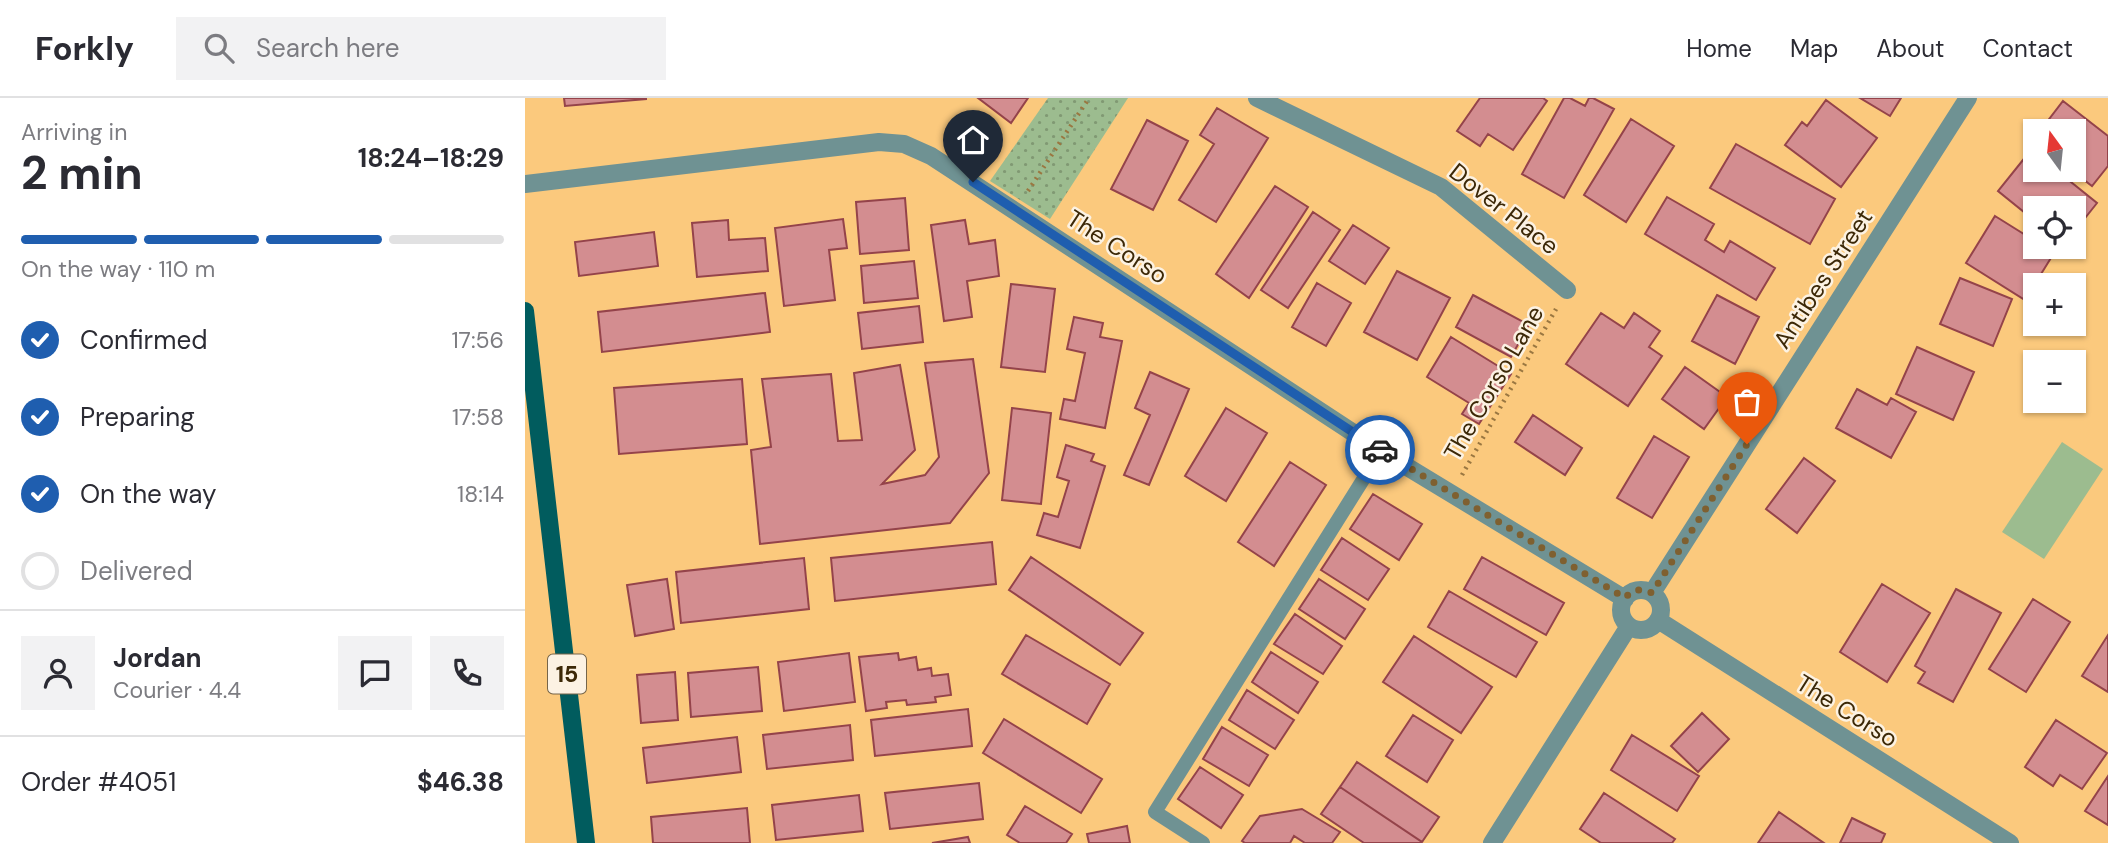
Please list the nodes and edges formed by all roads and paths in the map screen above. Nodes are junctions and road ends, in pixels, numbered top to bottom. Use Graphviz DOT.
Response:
graph roads {
  1 [pos="1089,98"];
  2 [pos="1257,98"];
  3 [pos="1968,98"];
  4 [pos="525,184"];
  5 [pos="1016,209"];
  6 [pos="1567,290"];
  7 [pos="525,310"];
  8 [pos="530,402"];
  9 [pos="1381,451"];
  10 [pos="1452,494"];
  11 [pos="1652,593"];
  12 [pos="1625,598"];
  13 [pos="1658,621"];
  14 [pos="1629,626"];
  15 [pos="586,843"];
  16 [pos="1203,843"];
  17 [pos="1492,843"];
  18 [pos="2010,843"];
  1 -- 5 [label="path"];
  2 -- 6 [label="street, Dover Place"];
  3 -- 11 [label="street, Antibes Street"];
  4 -- 5 [label="street, The Corso"];
  5 -- 9 [label="street, The Corso"];
  6 -- 10 [label="path, The Corso Lane"];
  7 -- 8 [label="main road, 15"];
  8 -- 15 [label="main road, 15"];
  9 -- 10 [label="street, The Corso"];
  9 -- 16 [label="lane"];
  10 -- 12 [label="street, The Corso"];
  11 -- 12 [label="street"];
  11 -- 13 [label="street"];
  12 -- 14 [label="street"];
  13 -- 14 [label="street"];
  13 -- 18 [label="street, The Corso"];
  14 -- 17 [label="street"];
}
